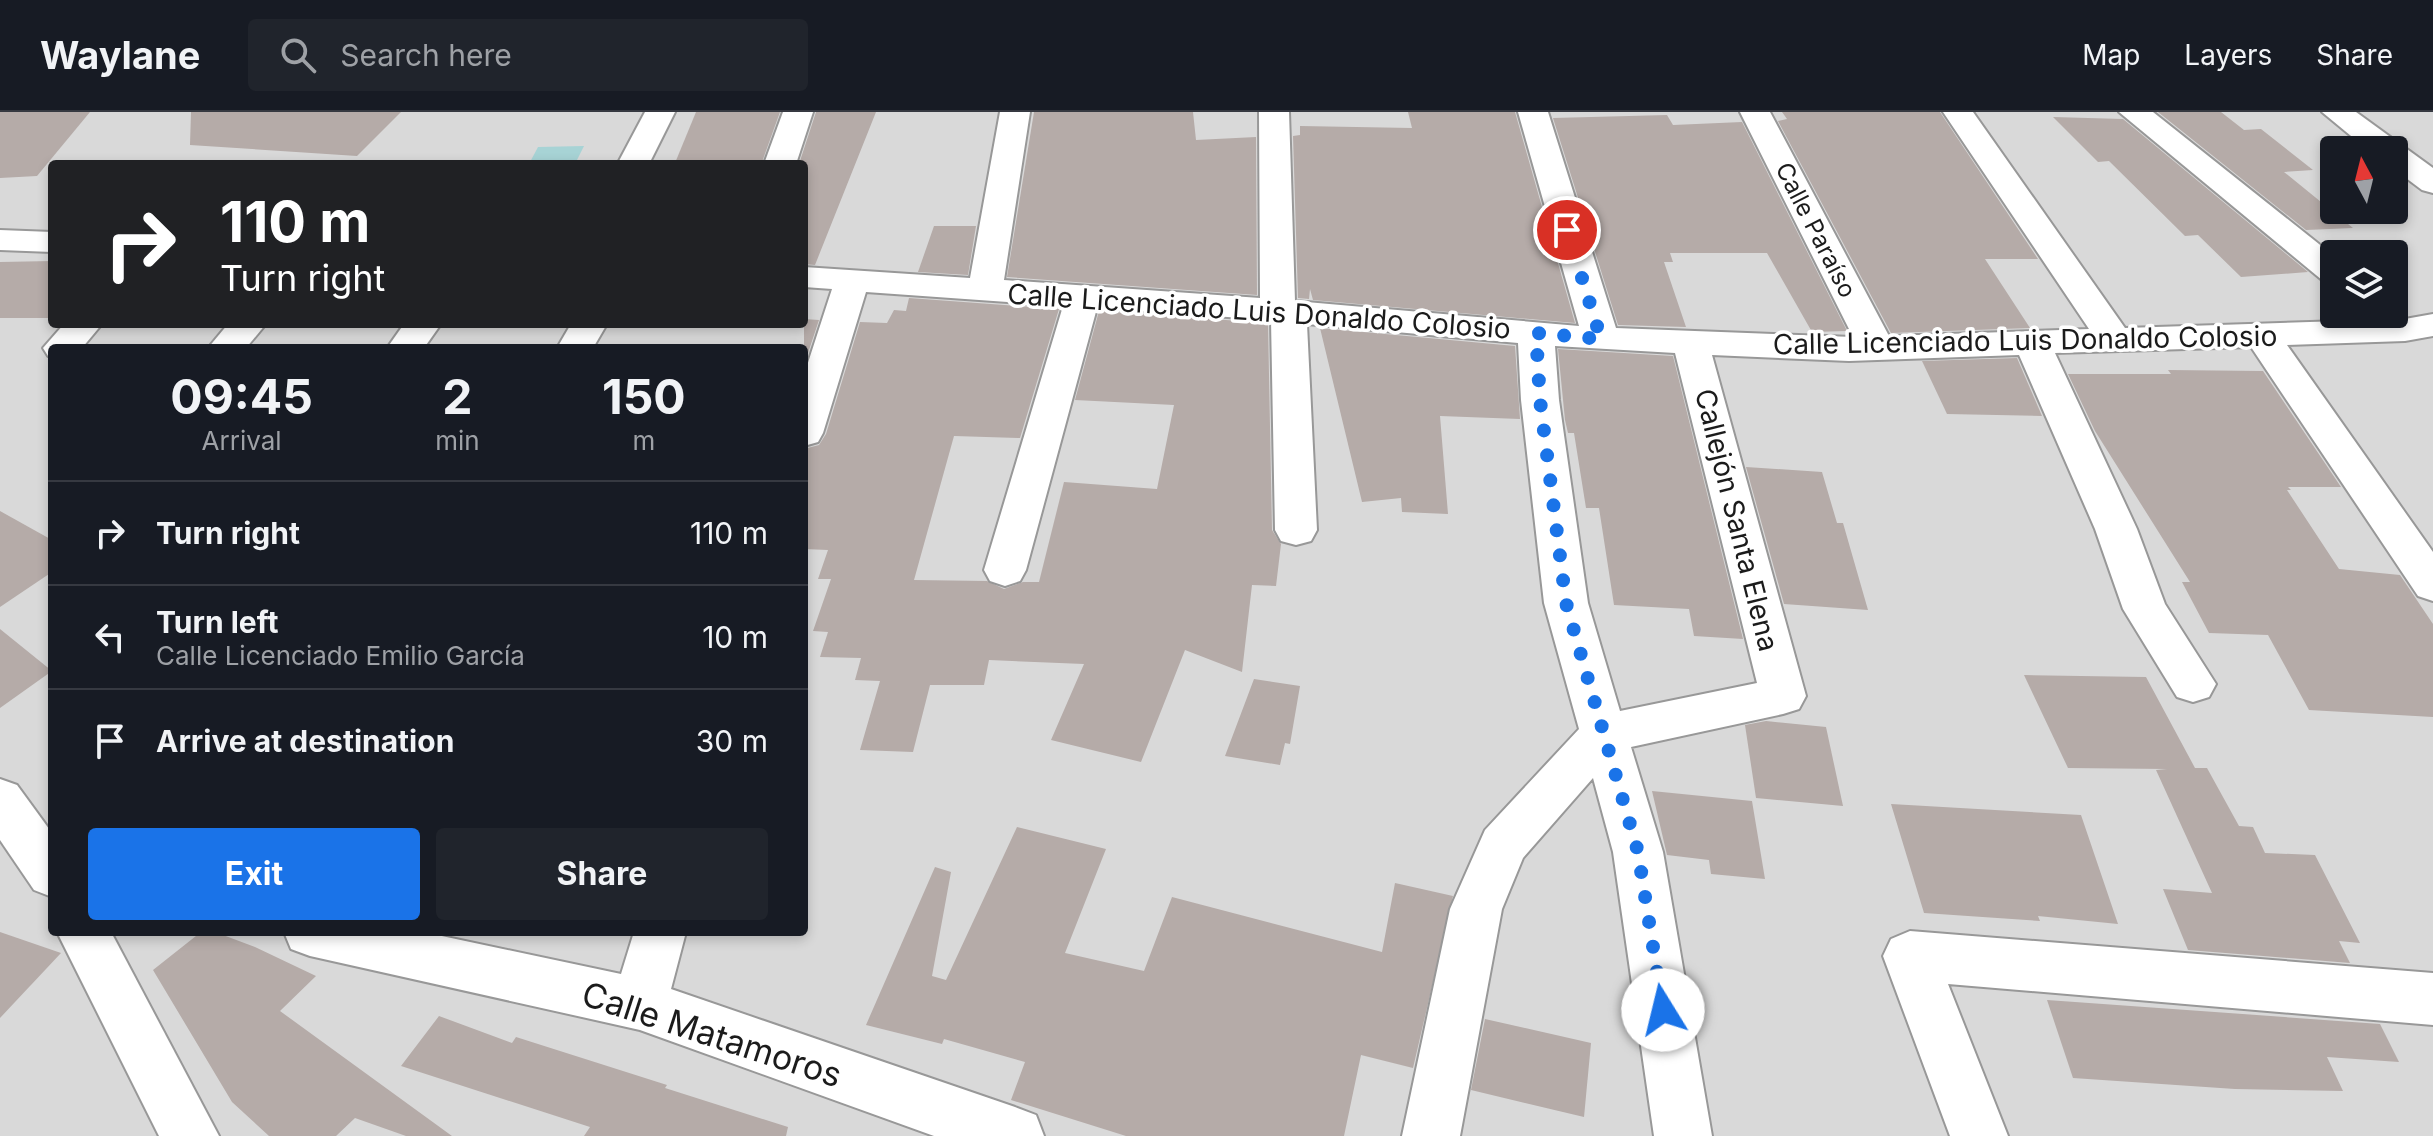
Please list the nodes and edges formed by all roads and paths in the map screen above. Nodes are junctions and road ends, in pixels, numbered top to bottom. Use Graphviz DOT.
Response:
graph roads {
  1 [pos="660,112"];
  2 [pos="798,112"];
  3 [pos="1015,112"];
  4 [pos="1274,112"];
  5 [pos="1533,112"];
  6 [pos="1755,112"];
  7 [pos="1958,112"];
  8 [pos="2134,112"];
  9 [pos="2337,112"];
  10 [pos="2369,136"];
  11 [pos="636,160"];
  12 [pos="781,160"];
  13 [pos="2408,164"];
  14 [pos="2433,183"];
  15 [pos="0,240"];
  16 [pos="48,242"];
  17 [pos="2320,262"];
  18 [pos="808,277"];
  19 [pos="852,282"];
  20 [pos="985,290"];
  21 [pos="1083,296"];
  22 [pos="1283,310"];
  23 [pos="80,328"];
  24 [pos="244,328"];
  25 [pos="2341,328"];
  26 [pos="1536,333"];
  27 [pos="2261,334"];
  28 [pos="2113,338"];
  29 [pos="1601,339"];
  30 [pos="2032,342"];
  31 [pos="65,344"];
  32 [pos="230,344"];
  33 [pos="1691,344"];
  34 [pos="1877,348"];
  35 [pos="808,420"];
  36 [pos="1296,530"];
  37 [pos="1005,570"];
  38 [pos="2433,585"];
  39 [pos="2193,684"];
  40 [pos="1603,734"];
  41 [pos="0,800"];
  42 [pos="48,868"];
  43 [pos="85,936"];
  44 [pos="328,936"];
  45 [pos="659,936"];
  46 [pos="2433,999"];
  47 [pos="640,1004"];
  48 [pos="190,1136"];
  49 [pos="1015,1136"];
  50 [pos="1431,1136"];
  51 [pos="1683,1136"];
  52 [pos="1979,1136"];
  1 -- 11 [label="street"];
  2 -- 12 [label="street"];
  3 -- 20 [label="street"];
  4 -- 22 [label="street"];
  5 -- 29 [label="street"];
  6 -- 34 [label="street, Calle Paraíso"];
  7 -- 28 [label="street"];
  8 -- 17 [label="street"];
  9 -- 10 [label="street"];
  13 -- 14 [label="street"];
  15 -- 16 [label="street"];
  18 -- 19 [label="street, Calle Licenciado Luis Donaldo Colosio"];
  19 -- 20 [label="street, Calle Licenciado Luis Donaldo Colosio"];
  19 -- 35 [label="street"];
  20 -- 21 [label="street, Calle Licenciado Luis Donaldo Colosio"];
  21 -- 22 [label="street, Calle Licenciado Luis Donaldo Colosio"];
  21 -- 37 [label="street"];
  22 -- 26 [label="street, Calle Licenciado Luis Donaldo Colosio"];
  22 -- 36 [label="street"];
  23 -- 31 [label="street"];
  24 -- 32 [label="street"];
  25 -- 27 [label="street, Calle Licenciado Luis Donaldo Colosio"];
  26 -- 29 [label="street, Calle Licenciado Luis Donaldo Colosio"];
  26 -- 40 [label="street"];
  27 -- 28 [label="street, Calle Licenciado Luis Donaldo Colosio"];
  27 -- 38 [label="street"];
  28 -- 30 [label="street, Calle Licenciado Luis Donaldo Colosio"];
  29 -- 33 [label="street, Calle Licenciado Luis Donaldo Colosio"];
  30 -- 34 [label="street, Calle Licenciado Luis Donaldo Colosio"];
  30 -- 39 [label="street"];
  33 -- 34 [label="street, Calle Licenciado Luis Donaldo Colosio"];
  33 -- 40 [label="street, Callejón Santa Elena"];
  40 -- 50 [label="street"];
  40 -- 51 [label="street"];
  41 -- 42 [label="street"];
  43 -- 48 [label="street"];
  44 -- 47 [label="street, Calle Matamoros"];
  45 -- 47 [label="street"];
  46 -- 52 [label="street"];
  47 -- 49 [label="street, Calle Matamoros"];
}
